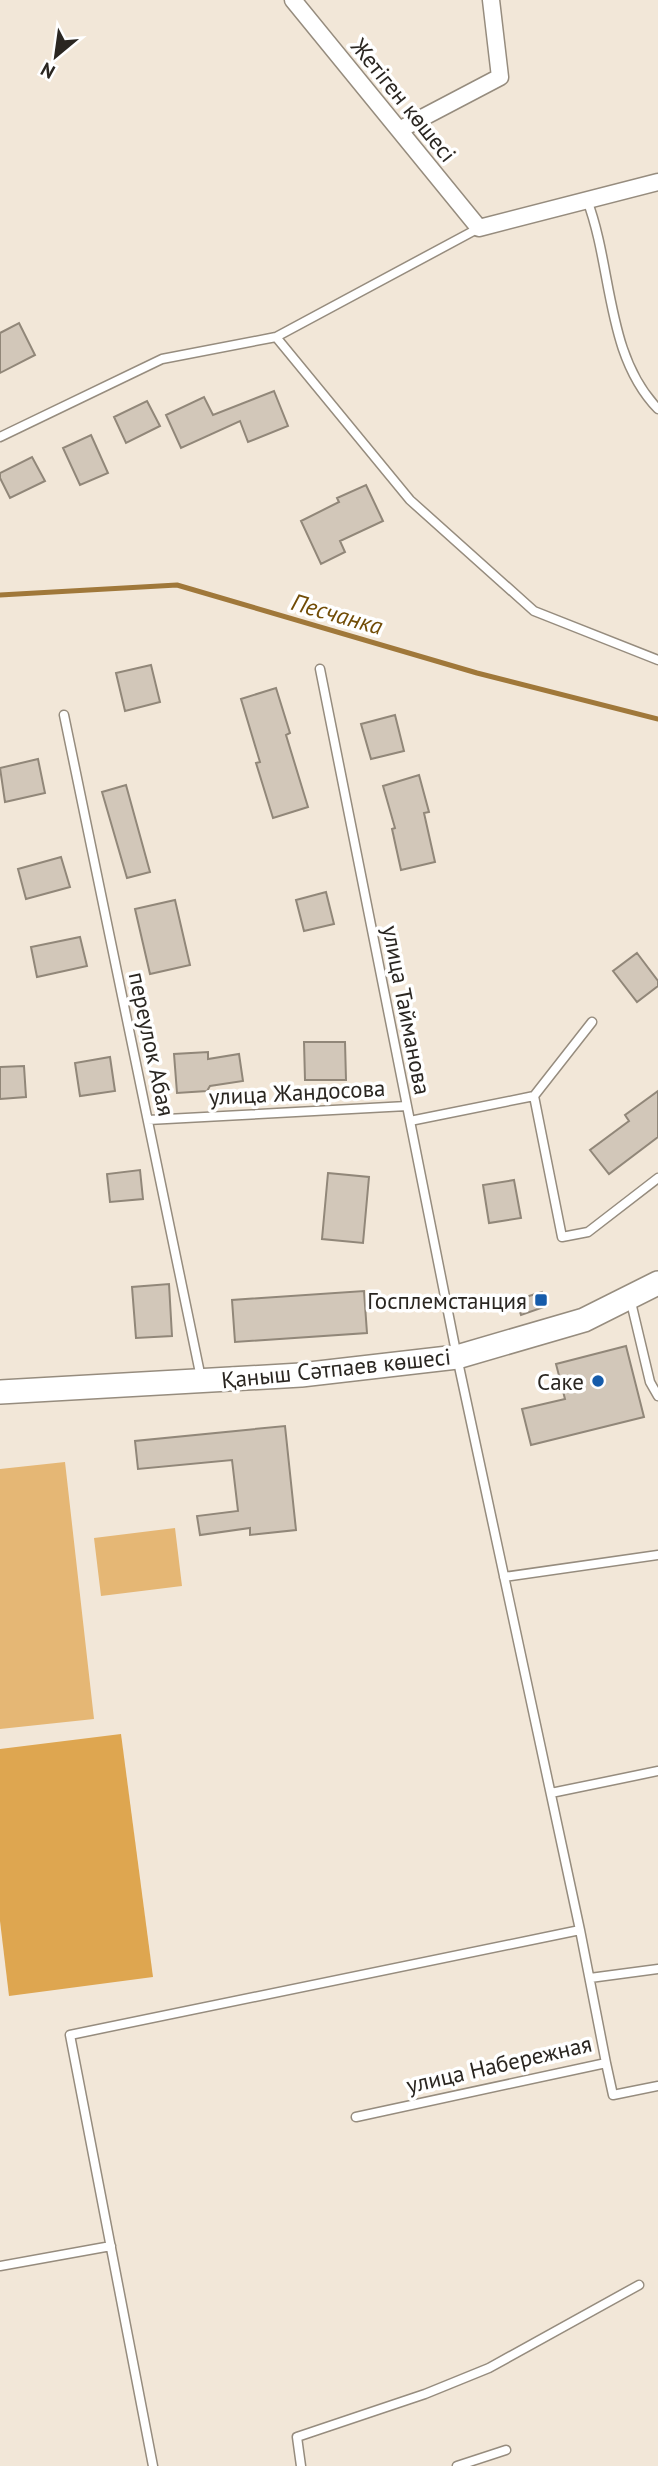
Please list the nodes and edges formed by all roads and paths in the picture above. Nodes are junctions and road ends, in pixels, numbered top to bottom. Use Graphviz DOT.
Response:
graph roads {
  1 [pos="293,0"];
  2 [pos="491,0"];
  3 [pos="399,130"];
  4 [pos="658,182"];
  5 [pos="587,200"];
  6 [pos="479,228"];
  7 [pos="276,337"];
  8 [pos="658,409"];
  9 [pos="0,437"];
  10 [pos="658,660"];
  11 [pos="320,670"];
  12 [pos="64,715"];
  13 [pos="592,1022"];
  14 [pos="534,1096"];
  15 [pos="407,1106"];
  16 [pos="148,1120"];
  17 [pos="410,1121"];
  18 [pos="658,1178"];
  19 [pos="658,1283"];
  20 [pos="630,1297"];
  21 [pos="457,1357"];
  22 [pos="202,1381"];
  23 [pos="0,1392"];
  24 [pos="658,1396"];
  25 [pos="658,1555"];
  26 [pos="504,1577"];
  27 [pos="658,1771"];
  28 [pos="551,1793"];
  29 [pos="580,1930"];
  30 [pos="658,1969"];
  31 [pos="590,1978"];
  32 [pos="606,2063"];
  33 [pos="658,2086"];
  34 [pos="356,2117"];
  35 [pos="111,2246"];
  36 [pos="0,2266"];
  37 [pos="639,2285"];
  38 [pos="506,2450"];
  39 [pos="153,2466"];
  40 [pos="301,2466"];
  41 [pos="457,2466"];
  1 -- 3 [label="street, Жетіген көшесі"];
  2 -- 3 [label="street"];
  3 -- 6 [label="street, Жетіген көшесі"];
  4 -- 5 [label="street"];
  5 -- 6 [label="street"];
  5 -- 8 [label="lane"];
  6 -- 7 [label="lane"];
  7 -- 9 [label="lane"];
  7 -- 10 [label="lane"];
  11 -- 15 [label="lane, улица Тайманова"];
  12 -- 16 [label="lane, переулок Абая"];
  13 -- 14 [label="lane"];
  14 -- 17 [label="lane"];
  14 -- 18 [label="lane"];
  15 -- 16 [label="lane, улица Жандосова"];
  15 -- 17 [label="lane, улица Тайманова"];
  16 -- 22 [label="lane, переулок Абая"];
  17 -- 21 [label="lane, улица Тайманова"];
  19 -- 20 [label="street, Қаныш Сәтпаев көшесі"];
  20 -- 21 [label="street, Қаныш Сәтпаев көшесі"];
  20 -- 24 [label="lane"];
  21 -- 22 [label="street, Қаныш Сәтпаев көшесі"];
  21 -- 26 [label="lane, улица Тайманова"];
  22 -- 23 [label="street, Қаныш Сәтпаев көшесі"];
  25 -- 26 [label="lane"];
  26 -- 28 [label="lane, улица Набережная"];
  27 -- 28 [label="lane"];
  28 -- 29 [label="lane, улица Набережная"];
  29 -- 31 [label="lane, улица Набережная"];
  29 -- 35 [label="lane"];
  30 -- 31 [label="lane"];
  31 -- 32 [label="lane, улица Набережная"];
  32 -- 33 [label="lane"];
  32 -- 34 [label="lane, улица Набережная"];
  35 -- 36 [label="lane"];
  35 -- 39 [label="lane"];
  37 -- 40 [label="lane"];
  38 -- 41 [label="lane"];
}
